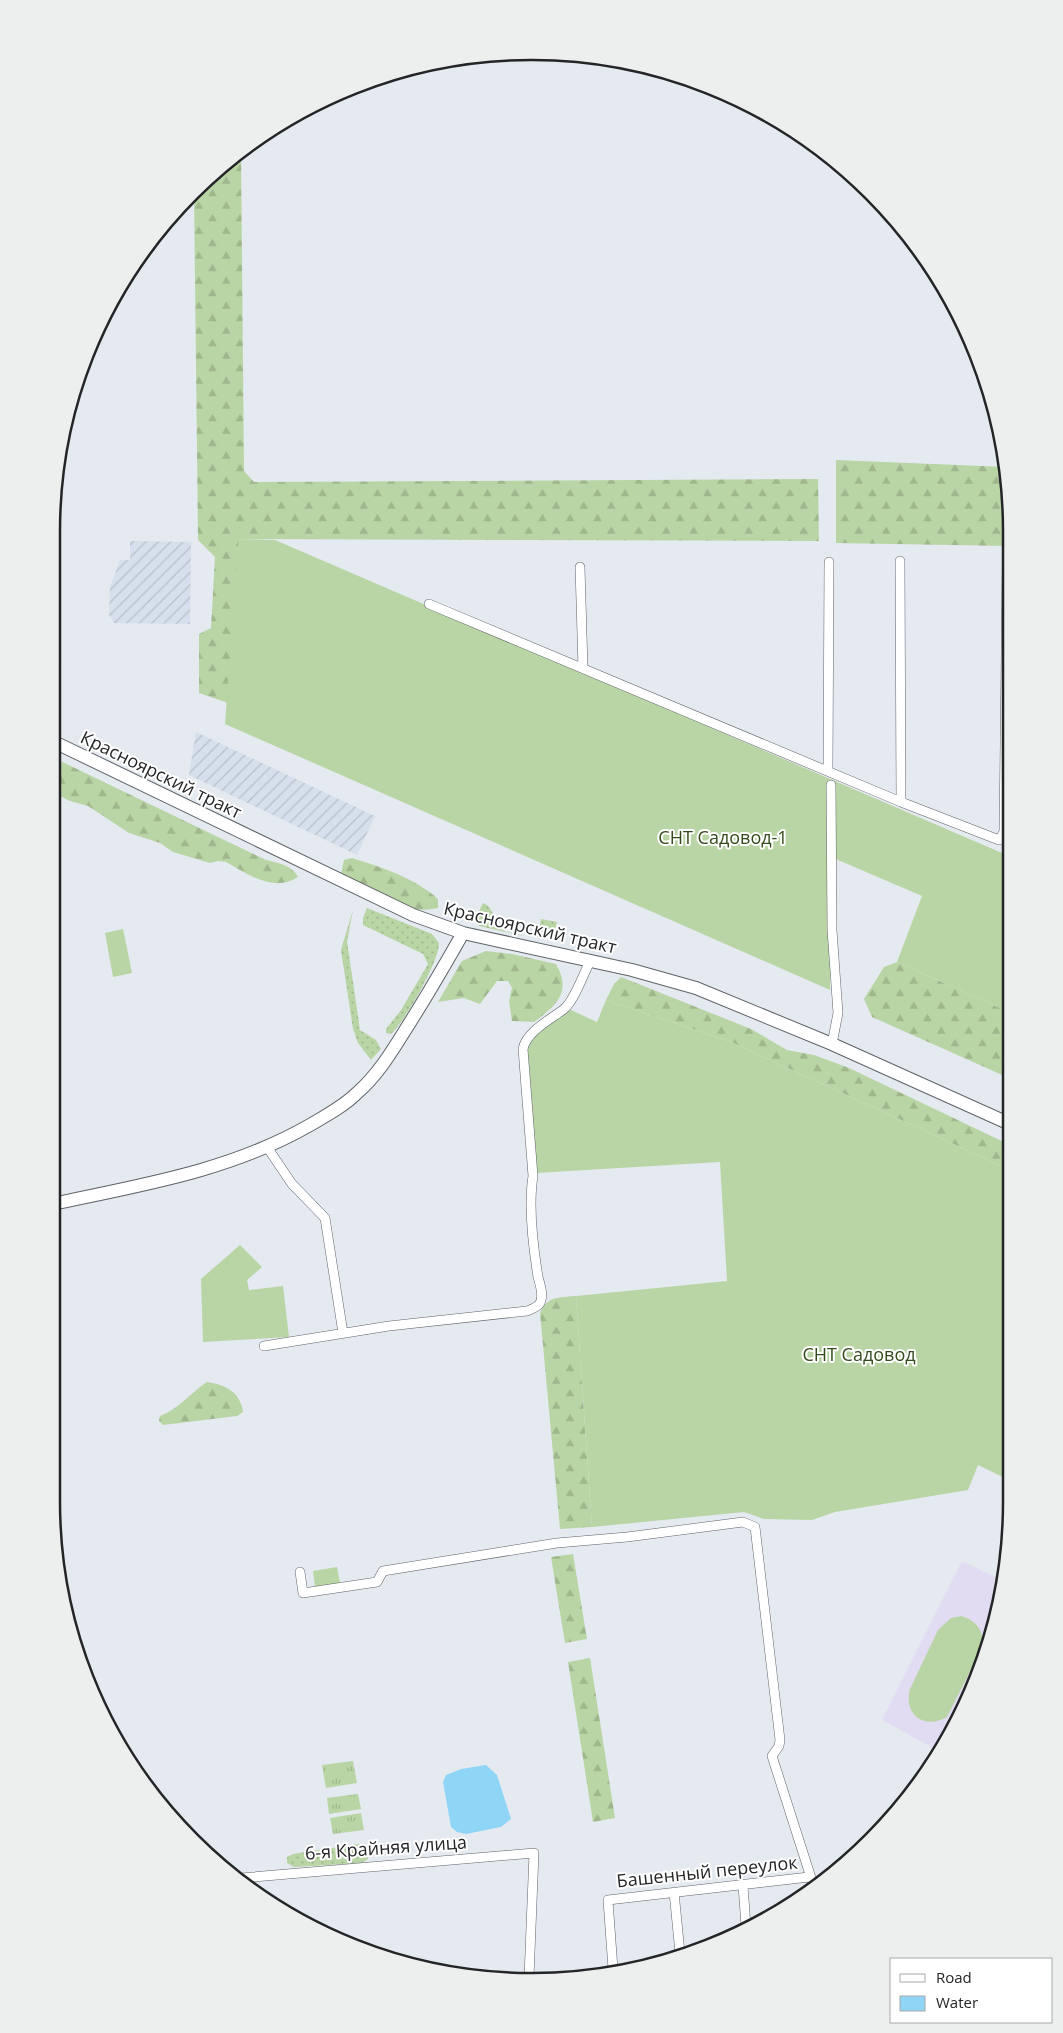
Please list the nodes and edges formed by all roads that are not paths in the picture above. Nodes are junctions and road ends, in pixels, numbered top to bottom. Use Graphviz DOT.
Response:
graph roads {
  1 [pos="900,561"];
  2 [pos="829,562"];
  3 [pos="580,567"];
  4 [pos="429,604"];
  5 [pos="583,668"];
  6 [pos="60,745"];
  7 [pos="828,771"];
  8 [pos="831,785"];
  9 [pos="901,802"];
  10 [pos="1003,834"];
  11 [pos="463,932"];
  12 [pos="590,961"];
  13 [pos="832,1044"];
  14 [pos="1003,1121"];
  15 [pos="267,1147"];
  16 [pos="60,1202"];
  17 [pos="343,1333"];
  18 [pos="264,1346"];
  19 [pos="300,1572"];
  20 [pos="246,1877"];
  21 [pos="811,1881"];
  22 [pos="743,1886"];
  23 [pos="674,1892"];
  24 [pos="746,1921"];
  25 [pos="680,1949"];
  26 [pos="613,1966"];
  27 [pos="529,1973"];
  1 -- 9 [label="street"];
  2 -- 7 [label="street"];
  3 -- 5 [label="street"];
  4 -- 5 [label="street"];
  5 -- 7 [label="street"];
  6 -- 11 [label="main road, Красноярский тракт"];
  7 -- 9 [label="street"];
  8 -- 13 [label="street"];
  9 -- 10 [label="street"];
  11 -- 12 [label="main road, Красноярский тракт"];
  11 -- 15 [label="main road"];
  12 -- 13 [label="main road, Красноярский тракт"];
  12 -- 17 [label="street"];
  13 -- 14 [label="main road, Красноярский тракт"];
  15 -- 16 [label="main road"];
  15 -- 17 [label="street"];
  17 -- 18 [label="street"];
  19 -- 21 [label="street"];
  20 -- 27 [label="street, 6-я Крайняя улица"];
  21 -- 22 [label="street, Башенный переулок"];
  22 -- 23 [label="street, Башенный переулок"];
  22 -- 24 [label="street"];
  23 -- 25 [label="street"];
  23 -- 26 [label="street, Башенный переулок"];
}
